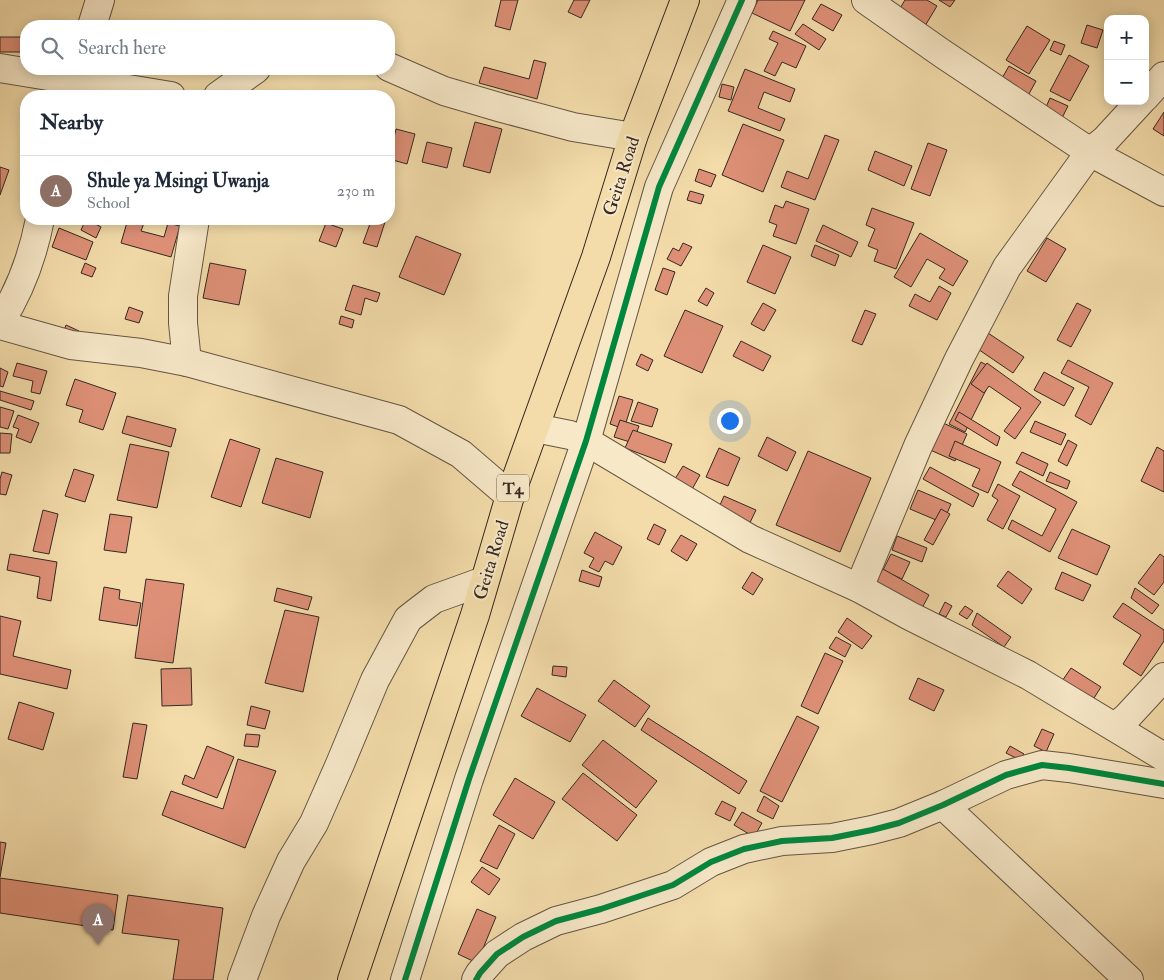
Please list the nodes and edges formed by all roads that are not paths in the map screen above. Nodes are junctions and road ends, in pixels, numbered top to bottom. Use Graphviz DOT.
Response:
graph roads {
  1 [pos="100,0"];
  2 [pos="685,0"];
  3 [pos="742,0"];
  4 [pos="866,0"];
  5 [pos="94,20"];
  6 [pos="0,68"];
  7 [pos="395,70"];
  8 [pos="20,72"];
  9 [pos="39,75"];
  10 [pos="248,75"];
  11 [pos="1164,76"];
  12 [pos="78,82"];
  13 [pos="131,90"];
  14 [pos="226,90"];
  15 [pos="1149,93"];
  16 [pos="1137,105"];
  17 [pos="633,137"];
  18 [pos="1090,152"];
  19 [pos="1164,192"];
  20 [pos="38,225"];
  21 [pos="194,225"];
  22 [pos="0,324"];
  23 [pos="188,362"];
  24 [pos="534,428"];
  25 [pos="586,441"];
  26 [pos="510,496"];
  27 [pos="484,581"];
  28 [pos="859,588"];
  29 [pos="1164,677"];
  30 [pos="1115,727"];
  31 [pos="1164,757"];
  32 [pos="1164,784"];
  33 [pos="943,805"];
  34 [pos="242,980"];
  35 [pos="352,980"];
  36 [pos="405,980"];
  37 [pos="476,980"];
  38 [pos="1129,980"];
  1 -- 5 [label="street"];
  2 -- 17 [label="highway, Geita Road / T4"];
  3 -- 25 [label="street"];
  4 -- 18 [label="street"];
  6 -- 8 [label="street"];
  7 -- 17 [label="street"];
  9 -- 12 [label="street"];
  10 -- 14 [label="street"];
  11 -- 15 [label="street"];
  12 -- 13 [label="street"];
  16 -- 18 [label="street"];
  17 -- 24 [label="highway, Geita Road / T4"];
  18 -- 19 [label="street"];
  18 -- 28 [label="street"];
  20 -- 22 [label="street"];
  21 -- 23 [label="street"];
  22 -- 23 [label="street"];
  23 -- 26 [label="street"];
  24 -- 25 [label="street"];
  24 -- 26 [label="highway, Geita Road / T4"];
  25 -- 28 [label="street"];
  25 -- 36 [label="street"];
  26 -- 27 [label="highway, Geita Road / T4"];
  27 -- 34 [label="street"];
  27 -- 35 [label="highway, Geita Road / T4"];
  28 -- 30 [label="street"];
  29 -- 30 [label="street"];
  30 -- 31 [label="street"];
  32 -- 33 [label="street"];
  33 -- 37 [label="street"];
  33 -- 38 [label="street"];
}
